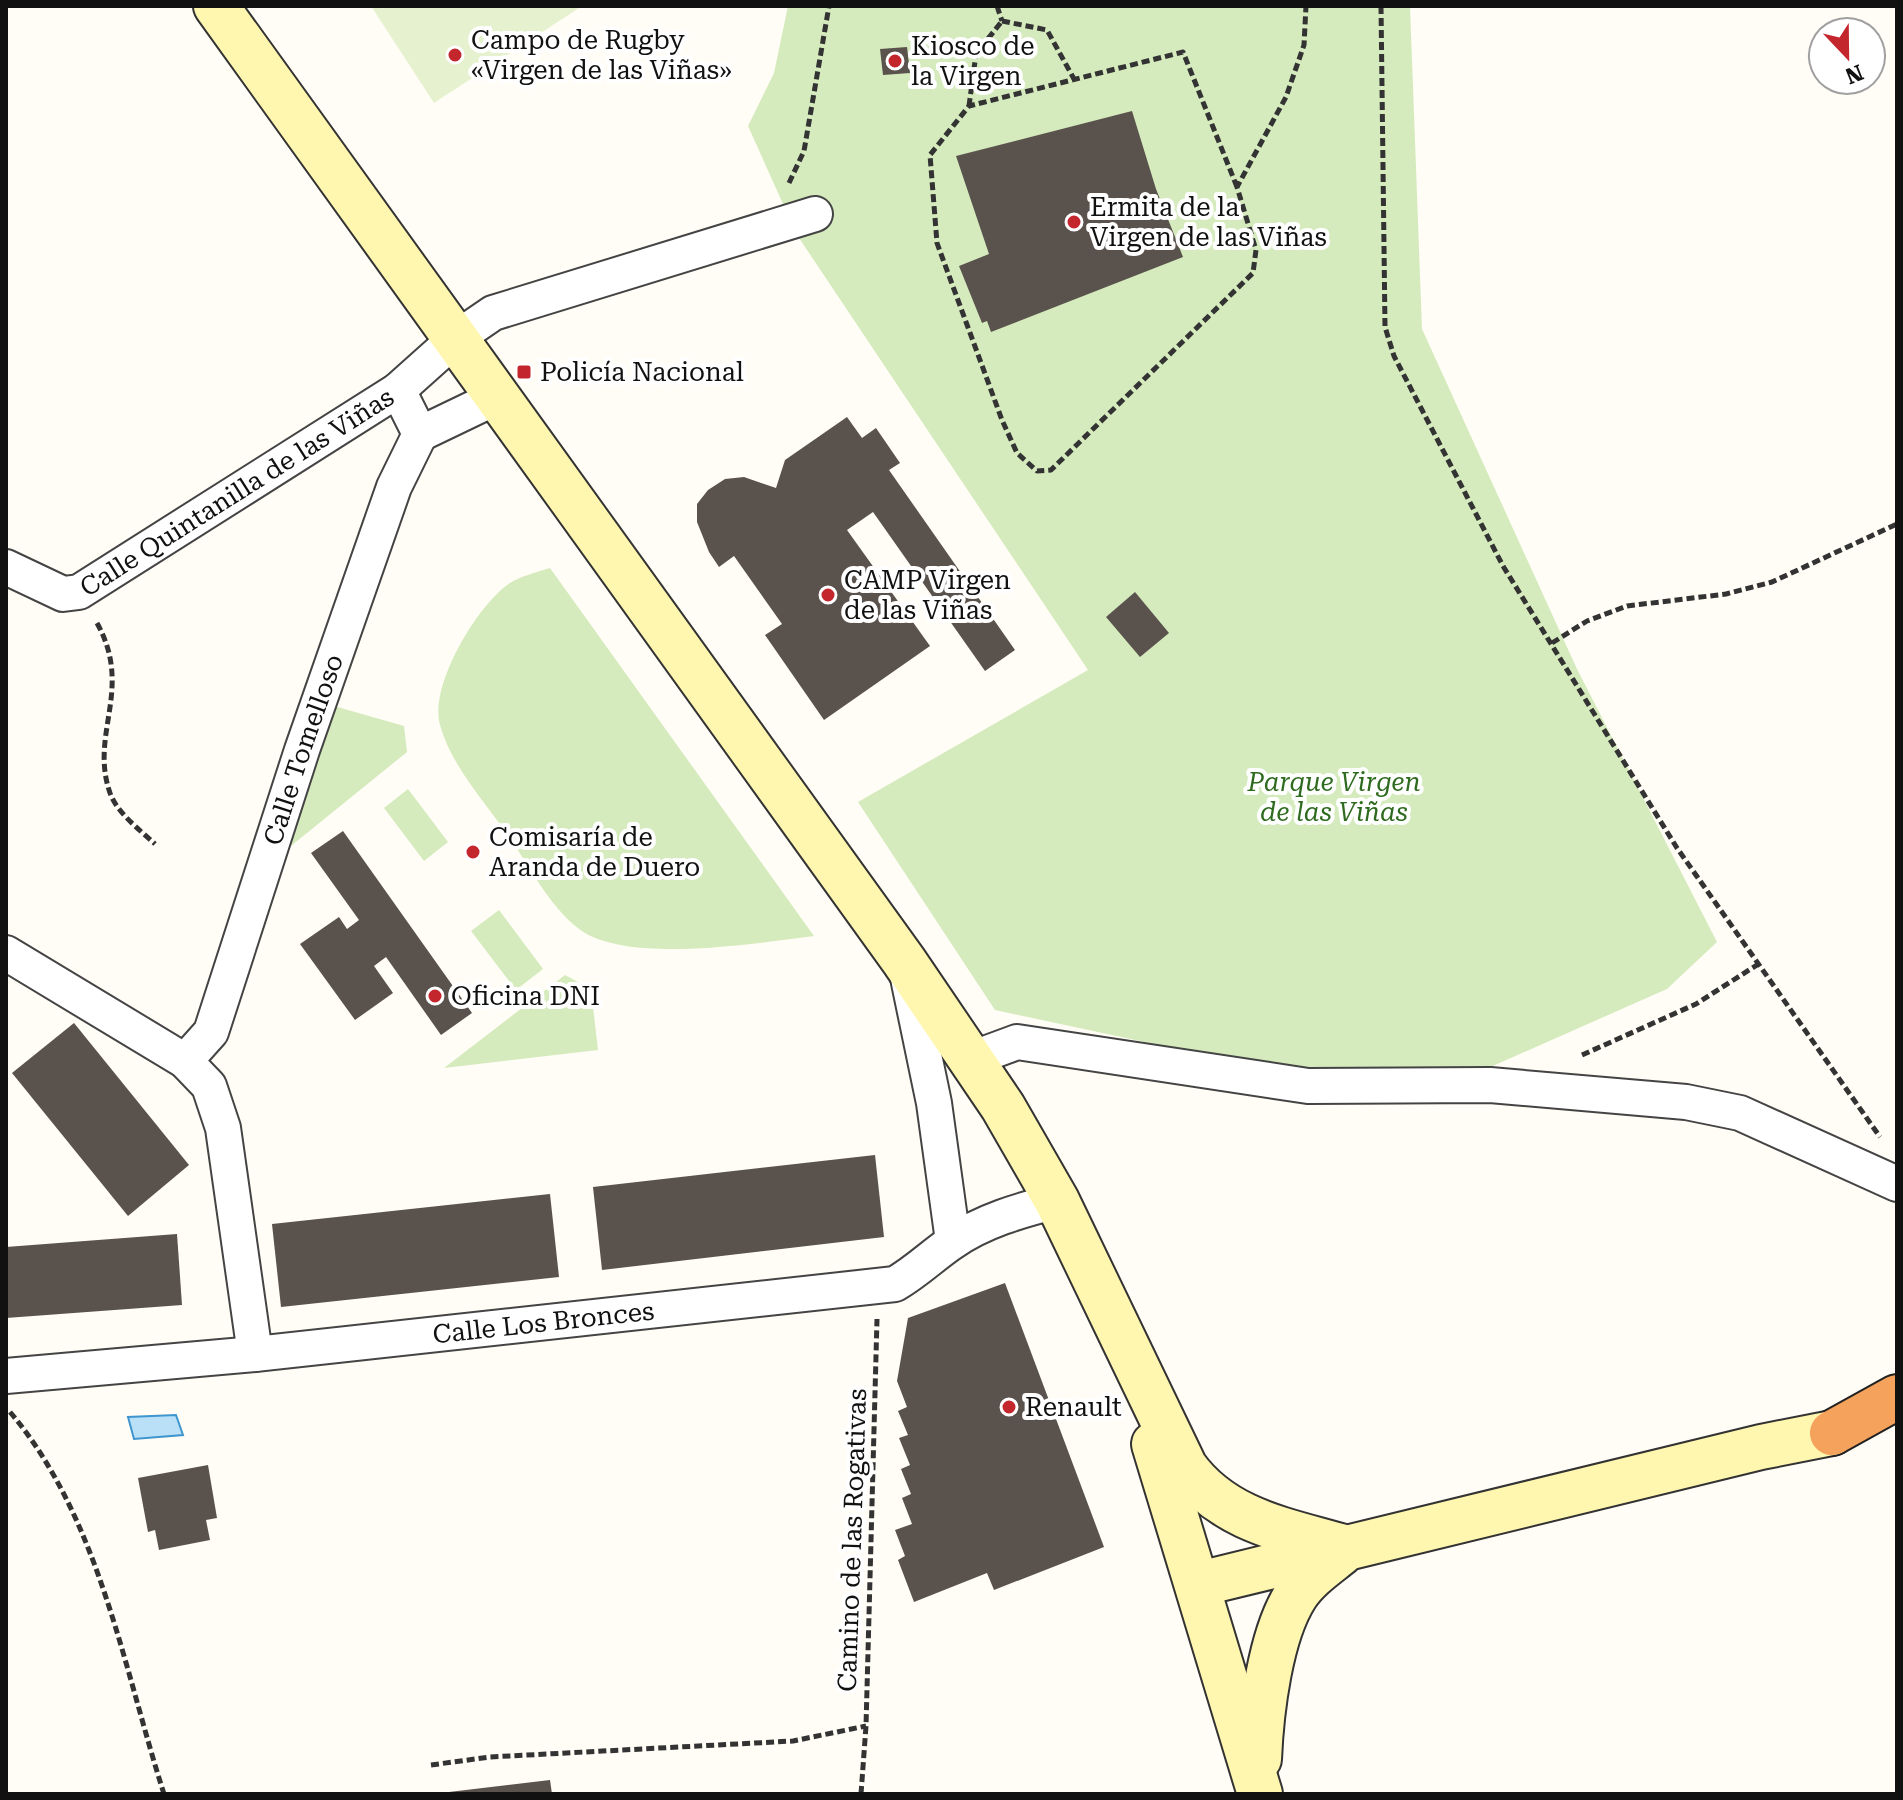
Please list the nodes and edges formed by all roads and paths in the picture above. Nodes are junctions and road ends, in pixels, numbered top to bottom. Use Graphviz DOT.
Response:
graph roads {
  1 [pos="216,6"];
  2 [pos="829,6"];
  3 [pos="997,6"];
  4 [pos="1306,6"];
  5 [pos="1381,6"];
  6 [pos="1002,21"];
  7 [pos="1074,79"];
  8 [pos="969,106"];
  9 [pos="1237,187"];
  10 [pos="815,214"];
  11 [pos="754,233"];
  12 [pos="455,339"];
  13 [pos="398,390"];
  14 [pos="497,397"];
  15 [pos="420,434"];
  16 [pos="1897,524"];
  17 [pos="6,567"];
  18 [pos="79,592"];
  19 [pos="1552,643"];
  20 [pos="155,844"];
  21 [pos="6,953"];
  22 [pos="904,961"];
  23 [pos="1760,963"];
  24 [pos="971,1059"];
  25 [pos="1569,1060"];
  26 [pos="185,1061"];
  27 [pos="1888,1148"];
  28 [pos="1897,1184"];
  29 [pos="1057,1201"];
  30 [pos="953,1241"];
  31 [pos="874,1287"];
  32 [pos="1118,1333"];
  33 [pos="255,1354"];
  34 [pos="6,1376"];
  35 [pos="1897,1397"];
  36 [pos="6,1407"];
  37 [pos="1897,1419"];
  38 [pos="1832,1433"];
  39 [pos="1347,1548"];
  40 [pos="1199,1584"];
  41 [pos="866,1726"];
  42 [pos="431,1765"];
  43 [pos="1259,1790"];
  44 [pos="164,1794"];
  45 [pos="861,1794"];
  1 -- 12 [label="street"];
  2 -- 11 [label="path"];
  3 -- 6 [label="path"];
  4 -- 9 [label="path"];
  5 -- 19 [label="path"];
  6 -- 7 [label="path"];
  6 -- 8 [label="path"];
  7 -- 8 [label="path"];
  7 -- 9 [label="path"];
  8 -- 9 [label="path"];
  10 -- 11 [label="street, Calle Quintanilla de las Viñas"];
  11 -- 12 [label="street, Calle Quintanilla de las Viñas"];
  12 -- 13 [label="street, Calle Quintanilla de las Viñas"];
  12 -- 14 [label="street"];
  13 -- 15 [label="street"];
  13 -- 18 [label="street, Calle Quintanilla de las Viñas"];
  14 -- 15 [label="street"];
  14 -- 22 [label="street"];
  15 -- 26 [label="street, Calle Tomelloso"];
  16 -- 19 [label="path"];
  17 -- 18 [label="street, Calle Quintanilla de las Viñas"];
  18 -- 20 [label="path"];
  19 -- 23 [label="path"];
  21 -- 26 [label="street"];
  22 -- 24 [label="street"];
  22 -- 30 [label="street"];
  23 -- 25 [label="path"];
  23 -- 27 [label="path"];
  24 -- 28 [label="street"];
  24 -- 29 [label="street"];
  26 -- 33 [label="street"];
  29 -- 30 [label="street, Calle Los Bronces"];
  29 -- 32 [label="street"];
  30 -- 31 [label="street, Calle Los Bronces"];
  31 -- 33 [label="street, Calle Los Bronces"];
  31 -- 41 [label="path, Camino de las Rogativas"];
  32 -- 39 [label="street"];
  32 -- 40 [label="street"];
  33 -- 34 [label="street, Calle Los Bronces"];
  35 -- 38 [label="highway"];
  36 -- 44 [label="path"];
  37 -- 38 [label="highway"];
  38 -- 39 [label="street"];
  39 -- 40 [label="street"];
  39 -- 43 [label="street"];
  40 -- 43 [label="street"];
  41 -- 42 [label="path"];
  41 -- 45 [label="path, Camino de las Rogativas"];
}
